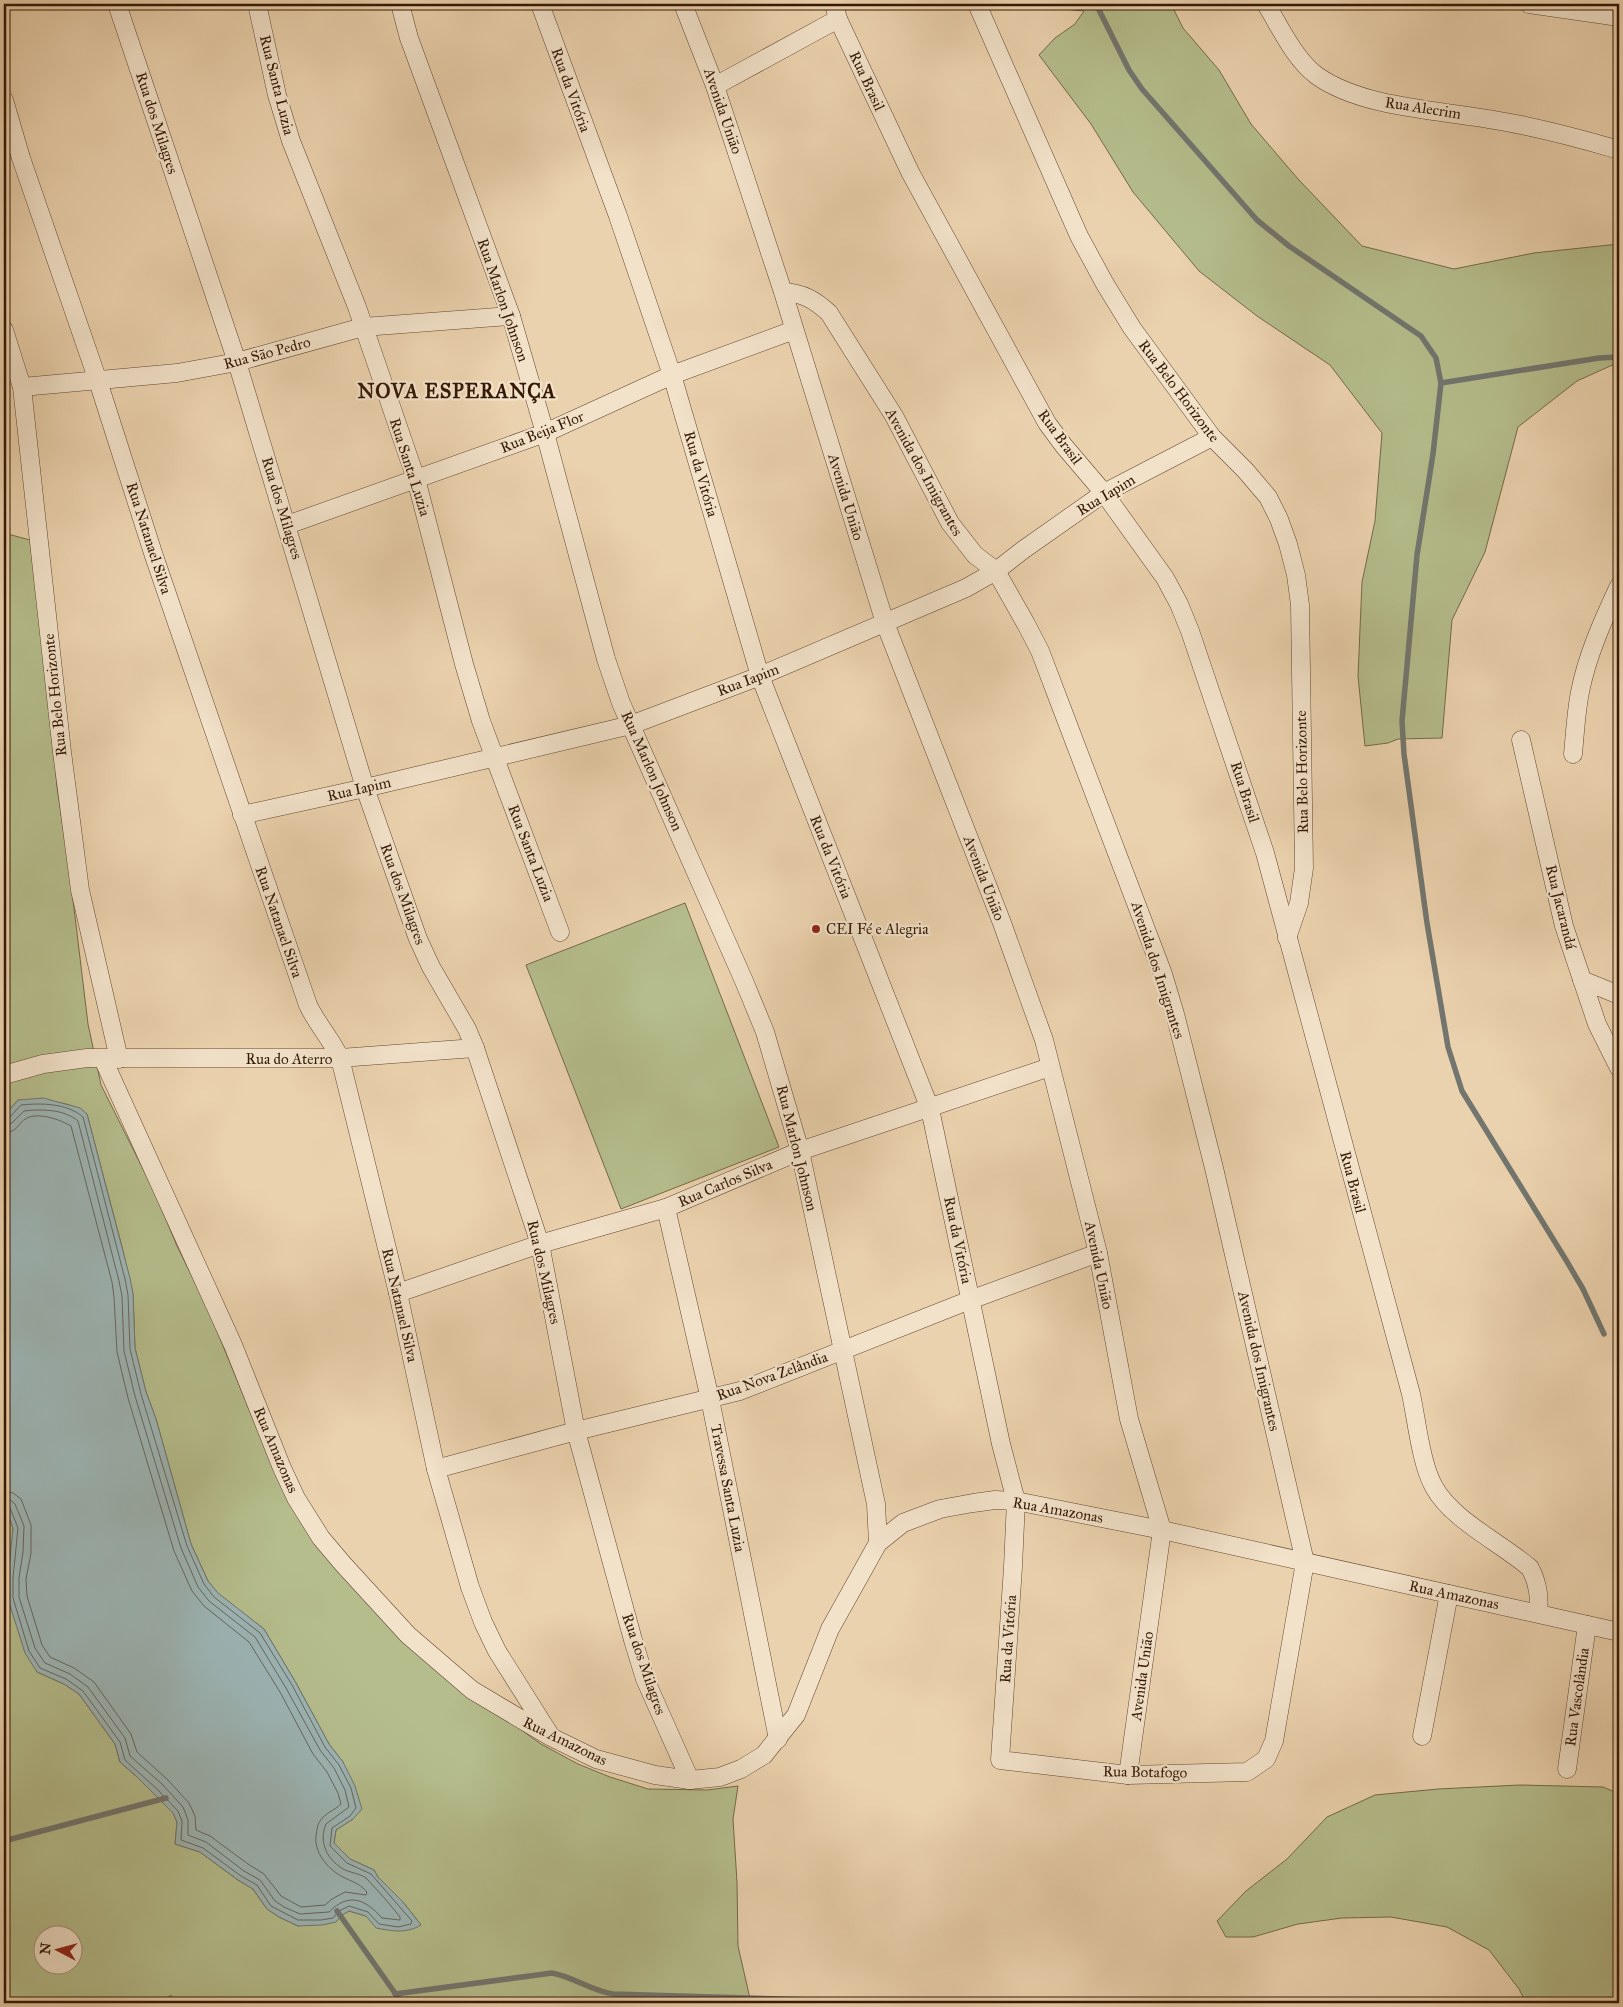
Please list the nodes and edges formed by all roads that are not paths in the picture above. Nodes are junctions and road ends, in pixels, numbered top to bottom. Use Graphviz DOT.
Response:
graph roads {
  1 [pos="117,4"];
  2 [pos="257,4"];
  3 [pos="400,4"];
  4 [pos="540,4"];
  5 [pos="683,4"];
  6 [pos="977,4"];
  7 [pos="1266,4"];
  8 [pos="1529,4"];
  9 [pos="836,11"];
  10 [pos="1619,17"];
  11 [pos="715,86"];
  12 [pos="4,100"];
  13 [pos="1619,150"];
  14 [pos="784,292"];
  15 [pos="511,316"];
  16 [pos="363,327"];
  17 [pos="4,330"];
  18 [pos="794,330"];
  19 [pos="237,362"];
  20 [pos="672,375"];
  21 [pos="98,381"];
  22 [pos="22,387"];
  23 [pos="545,433"];
  24 [pos="1212,437"];
  25 [pos="416,479"];
  26 [pos="1104,493"];
  27 [pos="287,526"];
  28 [pos="996,571"];
  29 [pos="1619,586"];
  30 [pos="885,623"];
  31 [pos="760,676"];
  32 [pos="630,724"];
  33 [pos="1522,740"];
  34 [pos="1573,754"];
  35 [pos="494,758"];
  36 [pos="365,788"];
  37 [pos="242,816"];
  38 [pos="560,932"];
  39 [pos="1287,938"];
  40 [pos="1582,980"];
  41 [pos="1619,995"];
  42 [pos="475,1048"];
  43 [pos="340,1058"];
  44 [pos="111,1059"];
  45 [pos="1050,1067"];
  46 [pos="1619,1068"];
  47 [pos="4,1075"];
  48 [pos="930,1109"];
  49 [pos="800,1151"];
  50 [pos="666,1208"];
  51 [pos="540,1244"];
  52 [pos="1098,1253"];
  53 [pos="398,1294"];
  54 [pos="970,1300"];
  55 [pos="842,1350"];
  56 [pos="710,1399"];
  57 [pos="576,1431"];
  58 [pos="436,1469"];
  59 [pos="1016,1501"];
  60 [pos="1162,1530"];
  61 [pos="878,1543"];
  62 [pos="1305,1562"];
  63 [pos="1449,1594"];
  64 [pos="1538,1613"];
  65 [pos="1587,1625"];
  66 [pos="1619,1632"];
  67 [pos="1422,1736"];
  68 [pos="551,1737"];
  69 [pos="778,1739"];
  70 [pos="1274,1741"];
  71 [pos="1000,1760"];
  72 [pos="1567,1769"];
  73 [pos="1128,1775"];
  74 [pos="690,1780"];
  1 -- 19 [label="street, Rua dos Milagres"];
  2 -- 16 [label="street, Rua Santa Luzia"];
  3 -- 15 [label="street, Rua Marlon Johnson"];
  4 -- 20 [label="street, Rua da Vitória"];
  5 -- 11 [label="street, Avenida União"];
  6 -- 24 [label="street, Rua Belo Horizonte"];
  7 -- 13 [label="street, Rua Alecrim"];
  8 -- 10 [label="street"];
  9 -- 11 [label="street"];
  9 -- 26 [label="street, Rua Brasil"];
  11 -- 14 [label="street, Avenida União"];
  12 -- 21 [label="street, Rua Natanael Silva"];
  14 -- 18 [label="street, Avenida União"];
  14 -- 28 [label="street, Avenida dos Imigrantes"];
  15 -- 16 [label="street, Rua São Pedro"];
  15 -- 23 [label="street, Rua Marlon Johnson"];
  16 -- 19 [label="street, Rua São Pedro"];
  16 -- 25 [label="street, Rua Santa Luzia"];
  17 -- 22 [label="street, Rua Belo Horizonte"];
  18 -- 20 [label="street, Rua Beija Flor"];
  18 -- 30 [label="street, Avenida União"];
  19 -- 21 [label="street, Rua São Pedro"];
  19 -- 27 [label="street, Rua dos Milagres"];
  20 -- 23 [label="street, Rua Beija Flor"];
  20 -- 31 [label="street, Rua da Vitória"];
  21 -- 22 [label="street, Rua São Pedro"];
  21 -- 37 [label="street, Rua Natanael Silva"];
  22 -- 44 [label="street, Rua Belo Horizonte"];
  23 -- 25 [label="street, Rua Beija Flor"];
  23 -- 32 [label="street, Rua Marlon Johnson"];
  24 -- 26 [label="street, Rua Iapim"];
  24 -- 39 [label="street, Rua Belo Horizonte"];
  25 -- 27 [label="street, Rua Beija Flor"];
  25 -- 35 [label="street, Rua Santa Luzia"];
  26 -- 28 [label="street, Rua Iapim"];
  26 -- 39 [label="street, Rua Brasil"];
  27 -- 36 [label="street, Rua dos Milagres"];
  28 -- 30 [label="street, Rua Iapim"];
  28 -- 62 [label="street, Avenida dos Imigrantes"];
  29 -- 34 [label="street"];
  30 -- 31 [label="street, Rua Iapim"];
  30 -- 45 [label="street, Avenida União"];
  31 -- 32 [label="street, Rua Iapim"];
  31 -- 48 [label="street, Rua da Vitória"];
  32 -- 35 [label="street, Rua Iapim"];
  32 -- 49 [label="street, Rua Marlon Johnson"];
  33 -- 40 [label="street, Rua Jacarandá"];
  35 -- 36 [label="street, Rua Iapim"];
  35 -- 38 [label="street, Rua Santa Luzia"];
  36 -- 37 [label="street, Rua Iapim"];
  36 -- 42 [label="street, Rua dos Milagres"];
  37 -- 43 [label="street, Rua Natanael Silva"];
  39 -- 64 [label="street, Rua Brasil"];
  40 -- 41 [label="street"];
  40 -- 46 [label="street, Rua Jacarandá"];
  42 -- 43 [label="street, Rua do Aterro"];
  42 -- 51 [label="street, Rua dos Milagres"];
  43 -- 44 [label="street, Rua do Aterro"];
  43 -- 53 [label="street, Rua Natanael Silva"];
  44 -- 47 [label="street"];
  44 -- 68 [label="street, Rua Amazonas"];
  45 -- 48 [label="street, Rua Carlos Silva"];
  45 -- 52 [label="street, Avenida União"];
  48 -- 49 [label="street, Rua Carlos Silva"];
  48 -- 54 [label="street, Rua da Vitória"];
  49 -- 50 [label="street, Rua Carlos Silva"];
  49 -- 55 [label="street, Rua Marlon Johnson"];
  50 -- 51 [label="street, Rua Carlos Silva"];
  50 -- 56 [label="street, Travessa Santa Luzia"];
  51 -- 53 [label="street, Rua Carlos Silva"];
  51 -- 57 [label="street, Rua dos Milagres"];
  52 -- 54 [label="street, Rua Nova Zelândia"];
  52 -- 60 [label="street, Avenida União"];
  53 -- 58 [label="street, Rua Natanael Silva"];
  54 -- 55 [label="street, Rua Nova Zelândia"];
  54 -- 59 [label="street, Rua da Vitória"];
  55 -- 56 [label="street, Rua Nova Zelândia"];
  55 -- 61 [label="street, Rua Marlon Johnson"];
  56 -- 57 [label="street, Rua Nova Zelândia"];
  56 -- 69 [label="street, Travessa Santa Luzia"];
  57 -- 58 [label="street, Rua Nova Zelândia"];
  57 -- 74 [label="street, Rua dos Milagres"];
  58 -- 68 [label="street, Rua Natanael Silva"];
  59 -- 60 [label="street, Rua Amazonas"];
  59 -- 61 [label="street, Rua Amazonas"];
  59 -- 71 [label="street, Rua da Vitória"];
  60 -- 62 [label="street, Rua Amazonas"];
  60 -- 73 [label="street, Avenida União"];
  61 -- 69 [label="street, Rua Amazonas"];
  62 -- 63 [label="street, Rua Amazonas"];
  62 -- 70 [label="street, Avenida dos Imigrantes"];
  63 -- 64 [label="street, Rua Amazonas"];
  63 -- 67 [label="street"];
  64 -- 65 [label="street, Rua Amazonas"];
  65 -- 66 [label="street, Rua Amazonas"];
  65 -- 72 [label="street, Rua Vascolândia"];
  68 -- 74 [label="street, Rua Amazonas"];
  69 -- 74 [label="street, Rua Amazonas"];
  70 -- 73 [label="street, Rua Botafogo"];
  71 -- 73 [label="street, Rua Botafogo"];
}
